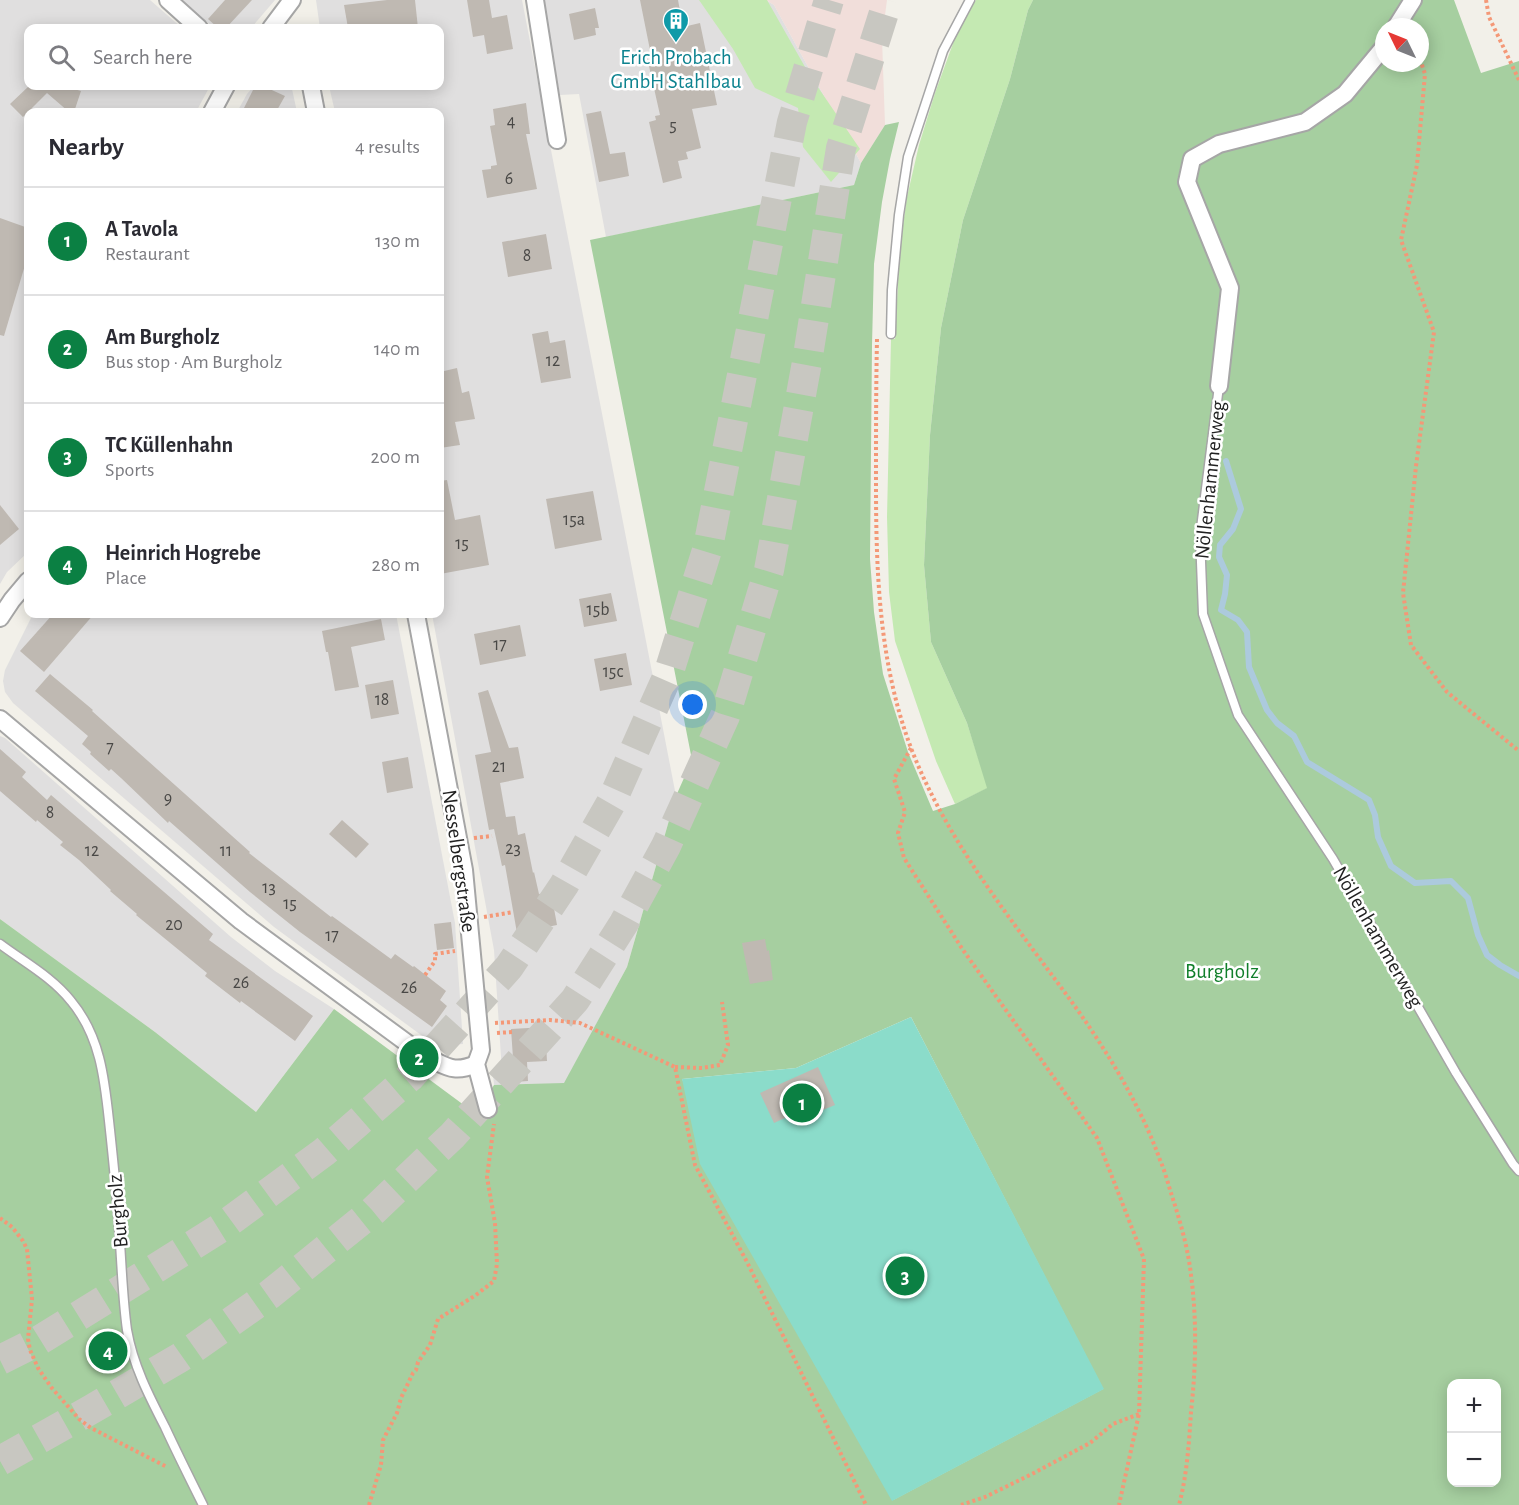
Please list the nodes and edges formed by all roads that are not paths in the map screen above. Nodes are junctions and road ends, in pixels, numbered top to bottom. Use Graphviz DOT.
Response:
graph roads {
  1 [pos="168,0"];
  2 [pos="292,0"];
  3 [pos="535,0"];
  4 [pos="970,0"];
  5 [pos="1413,0"];
  6 [pos="1402,18"];
  7 [pos="195,24"];
  8 [pos="274,24"];
  9 [pos="1375,58"];
  10 [pos="224,90"];
  11 [pos="312,90"];
  12 [pos="214,108"];
  13 [pos="315,108"];
  14 [pos="557,140"];
  15 [pos="891,334"];
  16 [pos="1219,386"];
  17 [pos="24,586"];
  18 [pos="0,618"];
  19 [pos="417,618"];
  20 [pos="0,719"];
  21 [pos="0,944"];
  22 [pos="476,1064"];
  23 [pos="488,1109"];
  24 [pos="1519,1171"];
  25 [pos="203,1505"];
  1 -- 7 [label="street"];
  2 -- 8 [label="street"];
  3 -- 14 [label="street"];
  4 -- 15 [label="lane"];
  5 -- 6 [label="street"];
  9 -- 16 [label="street, Nöllenhammerweg"];
  10 -- 12 [label="street"];
  11 -- 13 [label="street"];
  16 -- 24 [label="lane, Nöllenhammerweg"];
  17 -- 18 [label="street"];
  19 -- 22 [label="street, Nesselbergstraße"];
  20 -- 22 [label="street"];
  21 -- 25 [label="lane, Burgholz"];
  22 -- 23 [label="street, Nesselbergstraße"];
}
